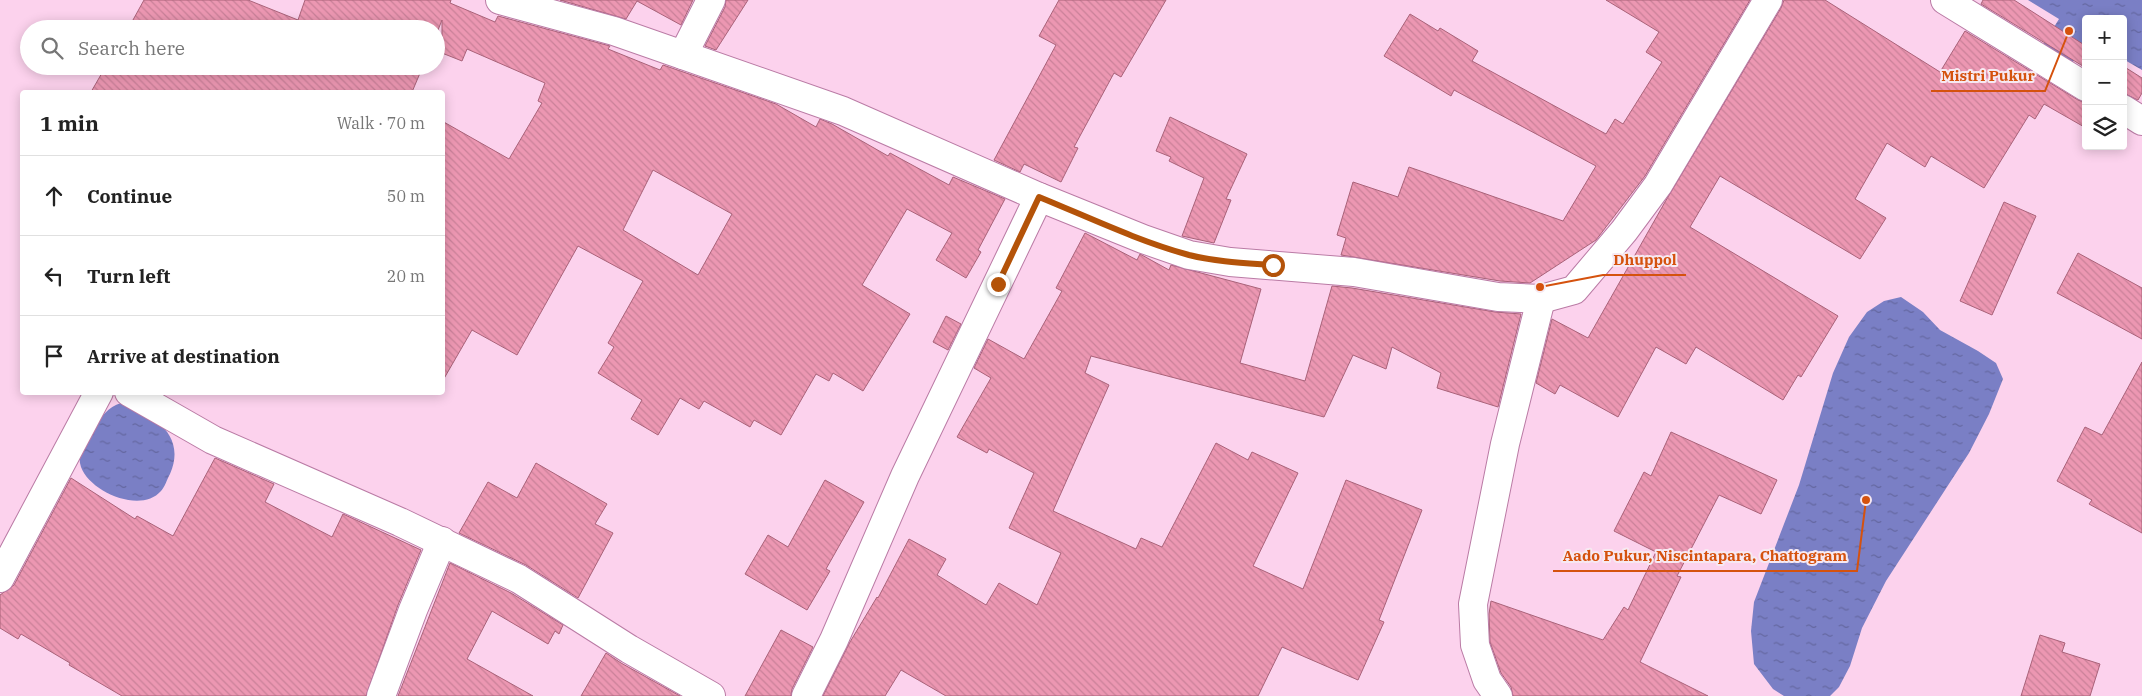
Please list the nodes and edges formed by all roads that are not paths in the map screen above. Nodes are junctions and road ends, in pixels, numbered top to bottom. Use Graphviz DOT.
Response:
graph roads {
  1 [pos="500,0"];
  2 [pos="711,0"];
  3 [pos="1768,0"];
  4 [pos="1945,0"];
  5 [pos="683,55"];
  6 [pos="2082,85"];
  7 [pos="2127,112"];
  8 [pos="2142,121"];
  9 [pos="1039,197"];
  10 [pos="1541,299"];
  11 [pos="97,395"];
  12 [pos="134,395"];
  13 [pos="442,541"];
  14 [pos="0,578"];
  15 [pos="381,696"];
  16 [pos="711,696"];
  17 [pos="806,696"];
  18 [pos="1498,696"];
  1 -- 5 [label="street"];
  2 -- 5 [label="street"];
  3 -- 10 [label="street"];
  4 -- 6 [label="street"];
  5 -- 9 [label="street"];
  7 -- 8 [label="street"];
  9 -- 10 [label="street"];
  9 -- 17 [label="street"];
  10 -- 18 [label="street"];
  11 -- 14 [label="street"];
  12 -- 13 [label="street"];
  13 -- 15 [label="street"];
  13 -- 16 [label="street"];
}
